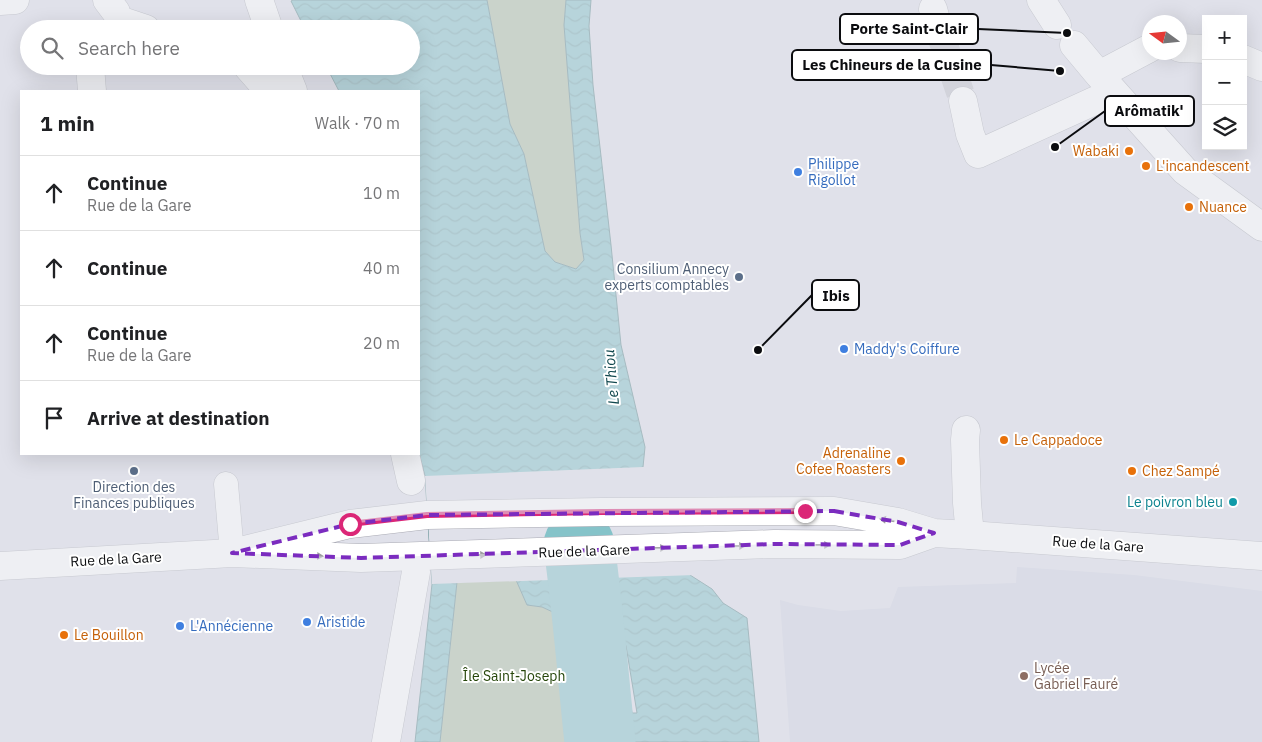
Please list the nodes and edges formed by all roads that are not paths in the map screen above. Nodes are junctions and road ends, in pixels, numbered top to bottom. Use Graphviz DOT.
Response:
graph roads {
  1 [pos="15,0"];
  2 [pos="257,0"];
  3 [pos="1042,0"];
  4 [pos="0,1"];
  5 [pos="252,20"];
  6 [pos="266,20"];
  7 [pos="1187,48"];
  8 [pos="1202,49"];
  9 [pos="1142,54"];
  10 [pos="1247,61"];
  11 [pos="1262,66"];
  12 [pos="91,75"];
  13 [pos="255,75"];
  14 [pos="287,75"];
  15 [pos="1106,83"];
  16 [pos="92,90"];
  17 [pos="268,90"];
  18 [pos="293,90"];
  19 [pos="963,101"];
  20 [pos="1262,227"];
  21 [pos="966,430"];
  22 [pos="405,455"];
  23 [pos="411,480"];
  24 [pos="226,484"];
  25 [pos="360,523"];
  26 [pos="934,533"];
  27 [pos="970,535"];
  28 [pos="232,553"];
  29 [pos="1262,556"];
  30 [pos="361,558"];
  31 [pos="423,564"];
  32 [pos="0,566"];
  33 [pos="386,742"];
  1 -- 4 [label="street"];
  2 -- 5 [label="street"];
  2 -- 6 [label="street"];
  3 -- 15 [label="street"];
  7 -- 8 [label="street"];
  9 -- 15 [label="street"];
  10 -- 11 [label="street"];
  12 -- 16 [label="street"];
  13 -- 17 [label="street"];
  14 -- 18 [label="street"];
  15 -- 19 [label="street"];
  15 -- 20 [label="street"];
  21 -- 27 [label="street"];
  22 -- 23 [label="street"];
  24 -- 28 [label="lane"];
  26 -- 25 [label="street, Rue de la Gare, one-way"];
  25 -- 28 [label="street, Rue de la Gare"];
  25 -- 30 [label="street"];
  26 -- 27 [label="street, Rue de la Gare"];
  31 -- 26 [label="street, Rue de la Gare, one-way"];
  27 -- 29 [label="street, Rue de la Gare"];
  28 -- 30 [label="street, Rue de la Gare, one-way"];
  28 -- 32 [label="street, Rue de la Gare"];
  30 -- 31 [label="street, Rue de la Gare"];
  31 -- 33 [label="street"];
}
